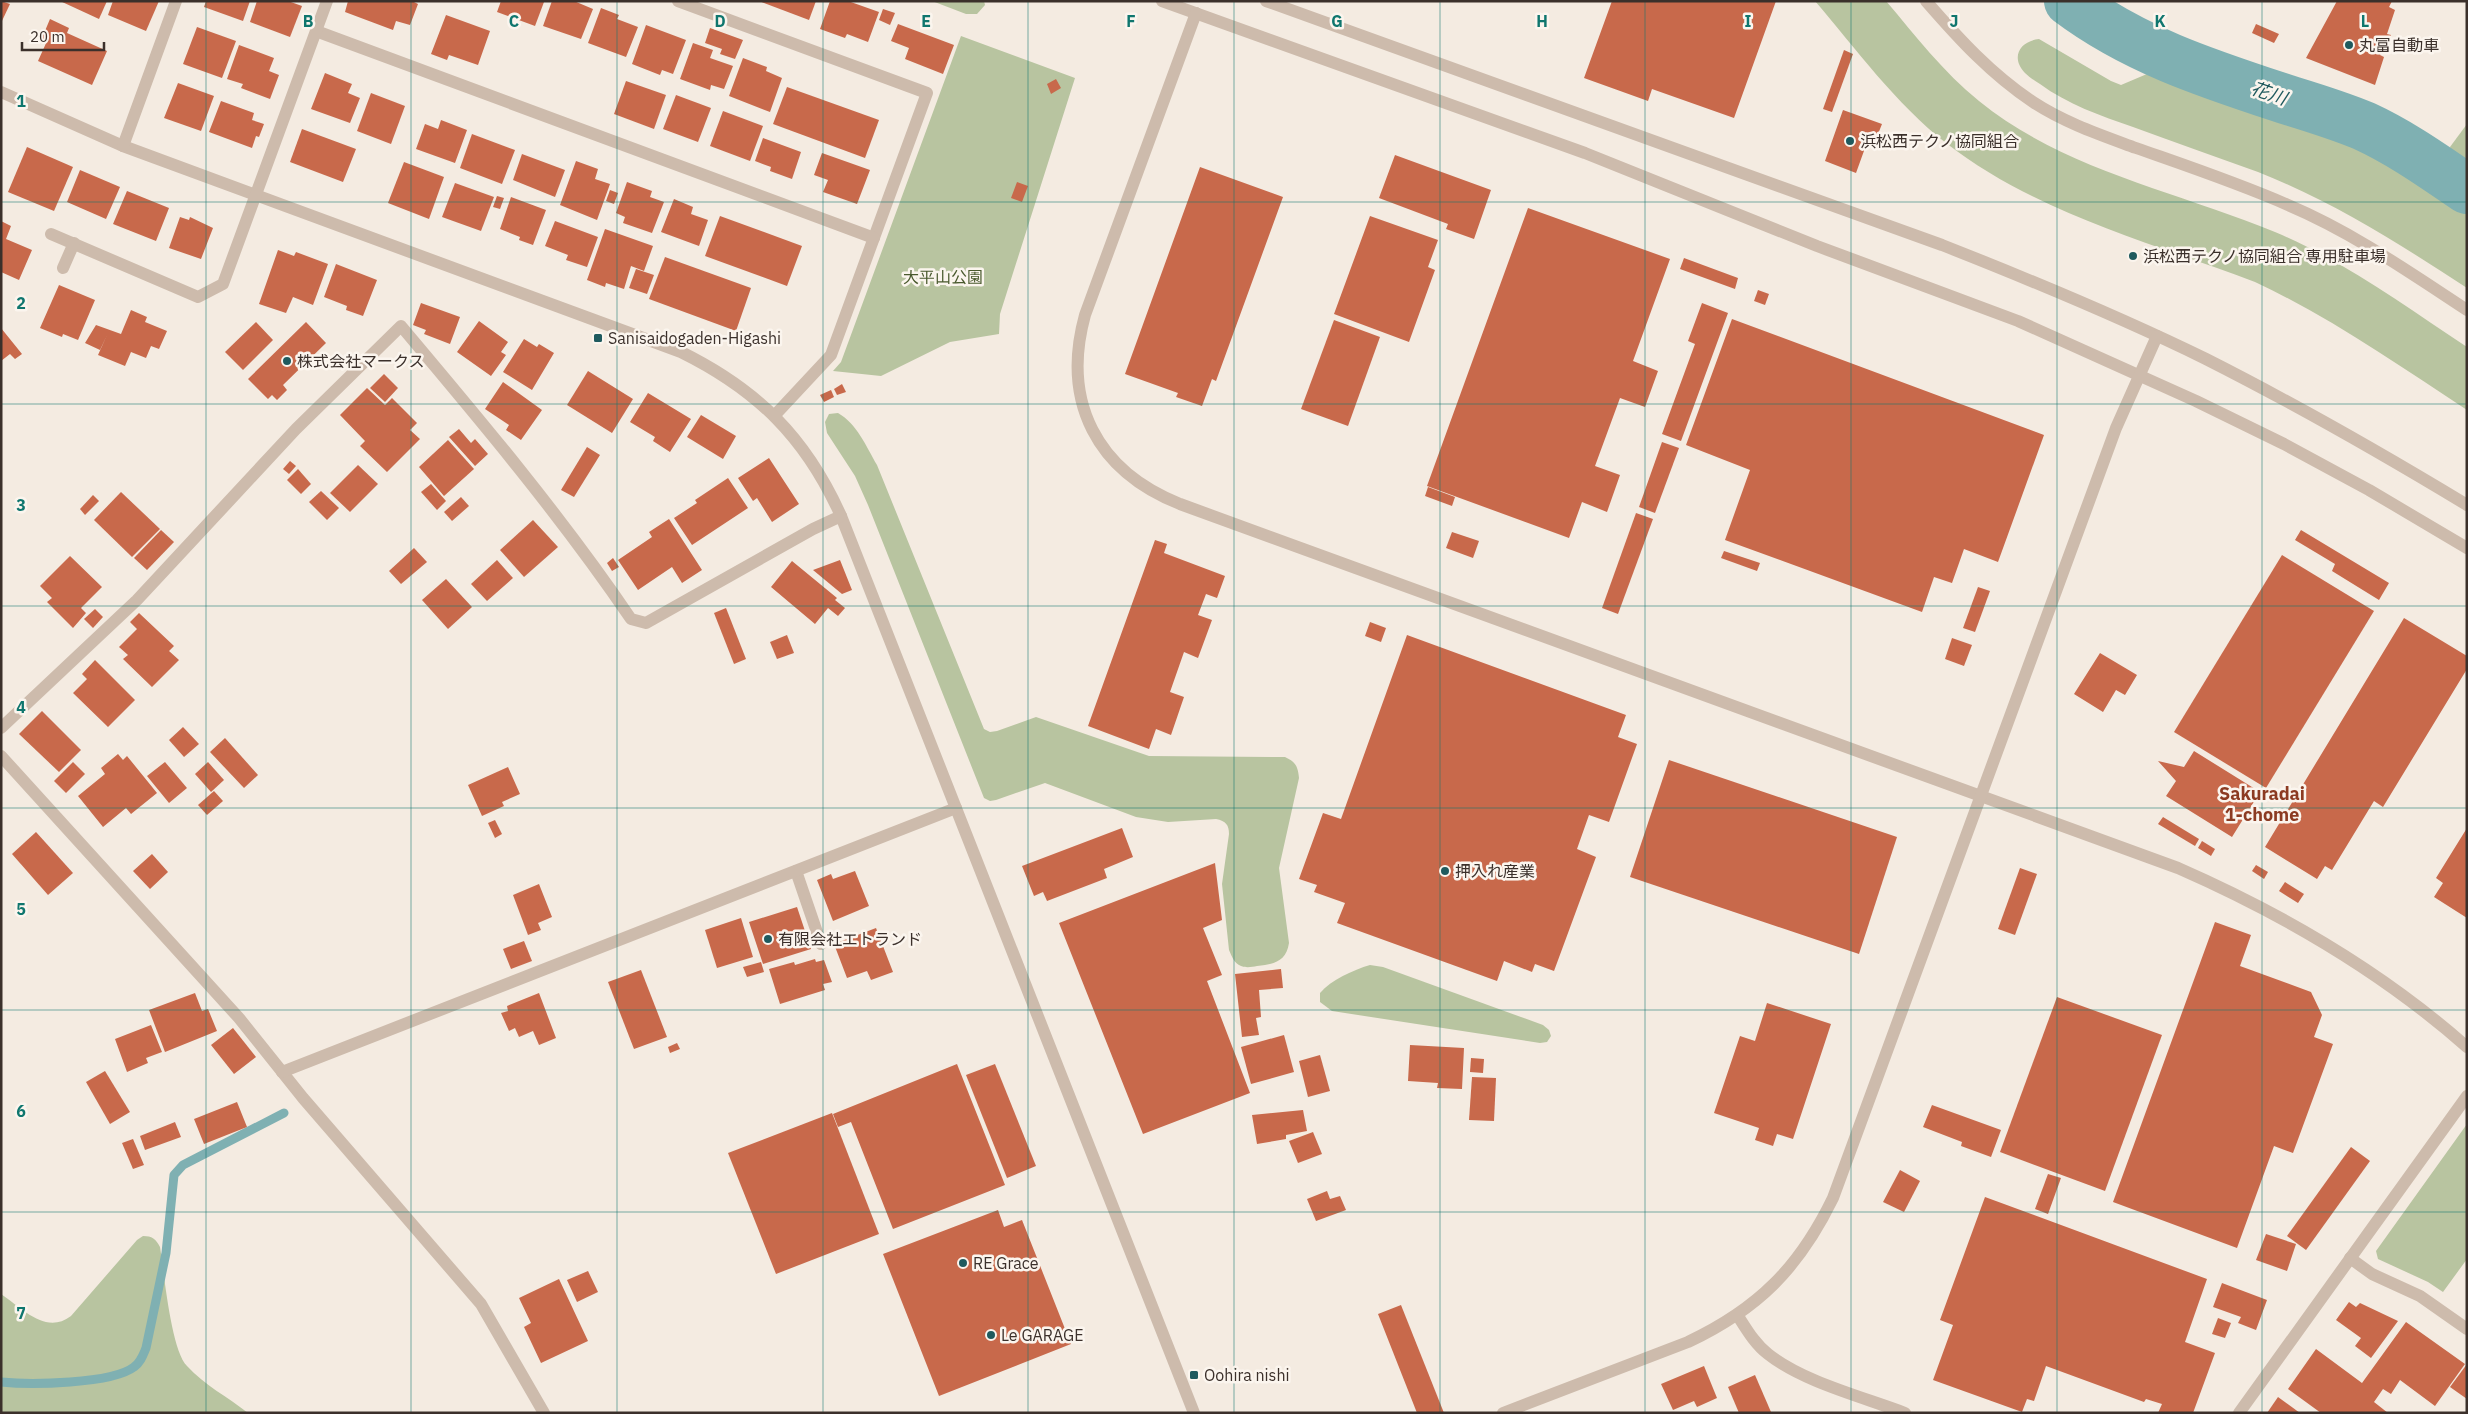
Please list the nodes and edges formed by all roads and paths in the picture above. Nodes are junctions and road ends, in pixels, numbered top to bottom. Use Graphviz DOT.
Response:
graph roads {
  1 [pos="176,1"];
  2 [pos="327,1"];
  3 [pos="678,1"];
  4 [pos="1162,1"];
  5 [pos="1266,1"];
  6 [pos="1926,1"];
  7 [pos="1196,13"];
  8 [pos="316,32"];
  9 [pos="1,92"];
  10 [pos="123,146"];
  11 [pos="256,195"];
  12 [pos="51,234"];
  13 [pos="874,238"];
  14 [pos="74,243"];
  15 [pos="63,268"];
  16 [pos="2467,310"];
  17 [pos="2157,336"];
  18 [pos="2140,375"];
  19 [pos="774,415"];
  20 [pos="2467,504"];
  21 [pos="841,516"];
  22 [pos="2467,548"];
  23 [pos="1,728"];
  24 [pos="1,756"];
  25 [pos="1980,796"];
  26 [pos="956,808"];
  27 [pos="796,871"];
  28 [pos="821,944"];
  29 [pos="2467,1047"];
  30 [pos="282,1072"];
  31 [pos="2467,1096"];
  32 [pos="2350,1258"];
  33 [pos="1738,1316"];
  34 [pos="2467,1329"];
  35 [pos="544,1413"];
  36 [pos="1194,1413"];
  37 [pos="1503,1413"];
  38 [pos="1905,1413"];
  39 [pos="2239,1413"];
  1 -- 10 [label="street"];
  2 -- 8 [label="street"];
  3 -- 13 [label="street"];
  4 -- 7 [label="street"];
  5 -- 17 [label="street"];
  6 -- 16 [label="street"];
  7 -- 18 [label="street"];
  7 -- 25 [label="street"];
  8 -- 11 [label="street"];
  8 -- 13 [label="street"];
  9 -- 10 [label="street"];
  10 -- 11 [label="street"];
  11 -- 14 [label="street"];
  11 -- 19 [label="street"];
  12 -- 14 [label="street"];
  13 -- 19 [label="street"];
  14 -- 15 [label="street"];
  17 -- 18 [label="street"];
  17 -- 20 [label="street"];
  18 -- 22 [label="street"];
  18 -- 25 [label="street"];
  19 -- 21 [label="street"];
  21 -- 23 [label="street"];
  21 -- 26 [label="street"];
  24 -- 30 [label="street"];
  25 -- 29 [label="street"];
  25 -- 33 [label="street"];
  26 -- 27 [label="street"];
  26 -- 36 [label="street"];
  27 -- 28 [label="street"];
  27 -- 30 [label="street"];
  30 -- 35 [label="street"];
  31 -- 32 [label="street"];
  32 -- 34 [label="street"];
  32 -- 39 [label="street"];
  33 -- 37 [label="street"];
  33 -- 38 [label="street"];
}
